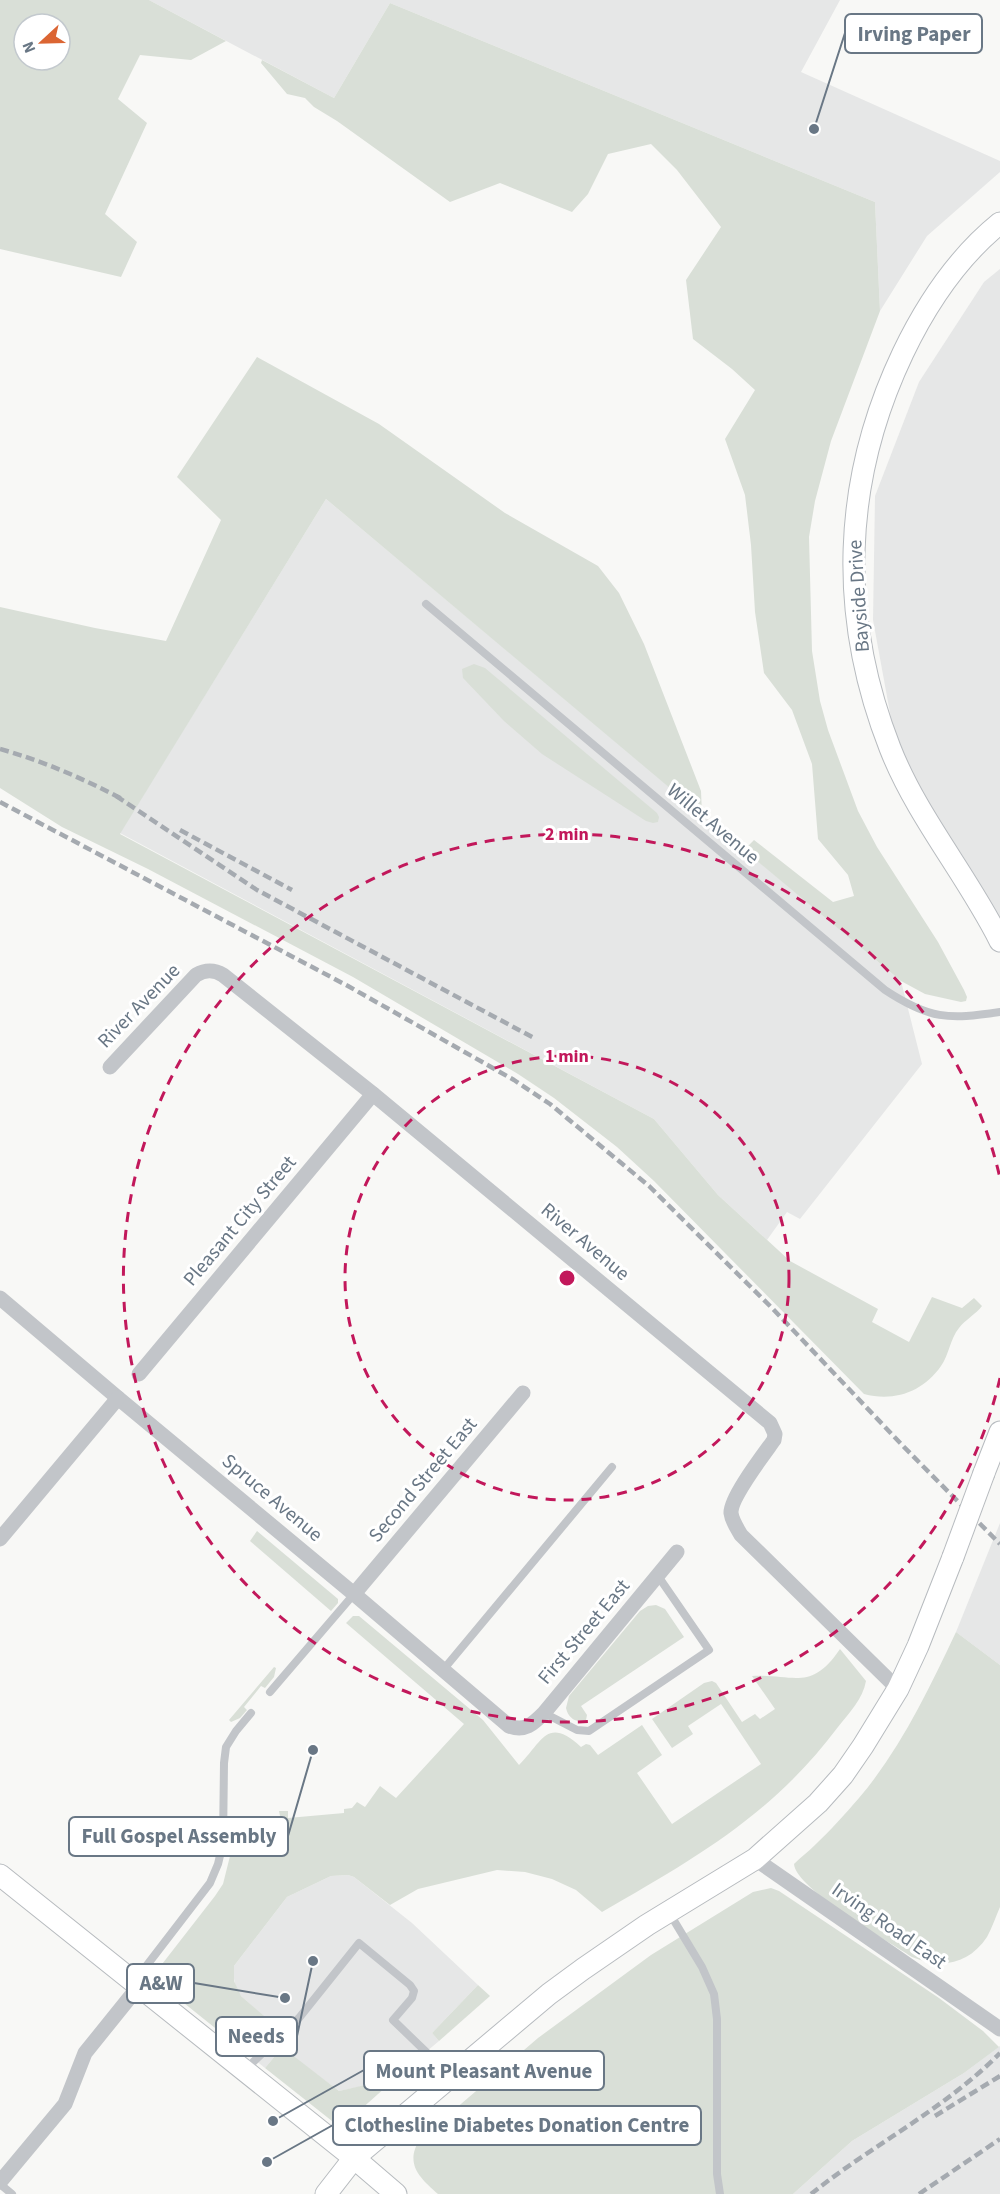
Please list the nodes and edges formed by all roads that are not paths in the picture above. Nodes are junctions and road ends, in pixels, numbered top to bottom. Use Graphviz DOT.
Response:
graph roads {
  1 [pos="1000,223"];
  2 [pos="426,604"];
  3 [pos="1000,941"];
  4 [pos="1000,1012"];
  5 [pos="110,1067"];
  6 [pos="374,1095"];
  7 [pos="0,1298"];
  8 [pos="139,1374"];
  9 [pos="523,1393"];
  10 [pos="118,1398"];
  11 [pos="1000,1432"];
  12 [pos="612,1467"];
  13 [pos="0,1539"];
  14 [pos="677,1552"];
  15 [pos="658,1576"];
  16 [pos="354,1594"];
  17 [pos="443,1670"];
  18 [pos="898,1689"];
  19 [pos="270,1692"];
  20 [pos="251,1713"];
  21 [pos="544,1713"];
  22 [pos="517,1729"];
  23 [pos="754,1859"];
  24 [pos="0,1875"];
  25 [pos="669,1912"];
  26 [pos="136,1984"];
  27 [pos="1000,2029"];
  28 [pos="244,2071"];
  29 [pos="451,2076"];
  30 [pos="354,2158"];
  31 [pos="0,2183"];
  32 [pos="12,2194"];
  33 [pos="326,2194"];
  34 [pos="396,2194"];
  35 [pos="720,2194"];
  1 -- 3 [label="main road, Bayside Drive"];
  2 -- 4 [label="lane, Willet Avenue"];
  5 -- 6 [label="street, River Avenue"];
  6 -- 8 [label="street, Pleasant City Street"];
  6 -- 18 [label="street, River Avenue"];
  7 -- 10 [label="street, Spruce Avenue"];
  9 -- 16 [label="street, Second Street East"];
  10 -- 13 [label="street"];
  10 -- 16 [label="street, Spruce Avenue"];
  11 -- 18 [label="main road, bridge"];
  12 -- 17 [label="lane"];
  14 -- 15 [label="street, First Street East"];
  15 -- 21 [label="street, First Street East"];
  15 -- 21 [label="lane"];
  16 -- 17 [label="street, Spruce Avenue"];
  16 -- 19 [label="lane"];
  17 -- 22 [label="street, Spruce Avenue"];
  18 -- 23 [label="main road"];
  20 -- 26 [label="lane"];
  21 -- 22 [label="street, First Street East"];
  23 -- 25 [label="main road"];
  23 -- 27 [label="street, Irving Road East"];
  24 -- 26 [label="main road"];
  25 -- 29 [label="main road"];
  25 -- 35 [label="lane"];
  26 -- 28 [label="main road"];
  26 -- 31 [label="street"];
  28 -- 29 [label="lane"];
  28 -- 30 [label="main road"];
  29 -- 30 [label="main road"];
  30 -- 33 [label="main road"];
  30 -- 34 [label="main road"];
  31 -- 32 [label="lane"];
}
